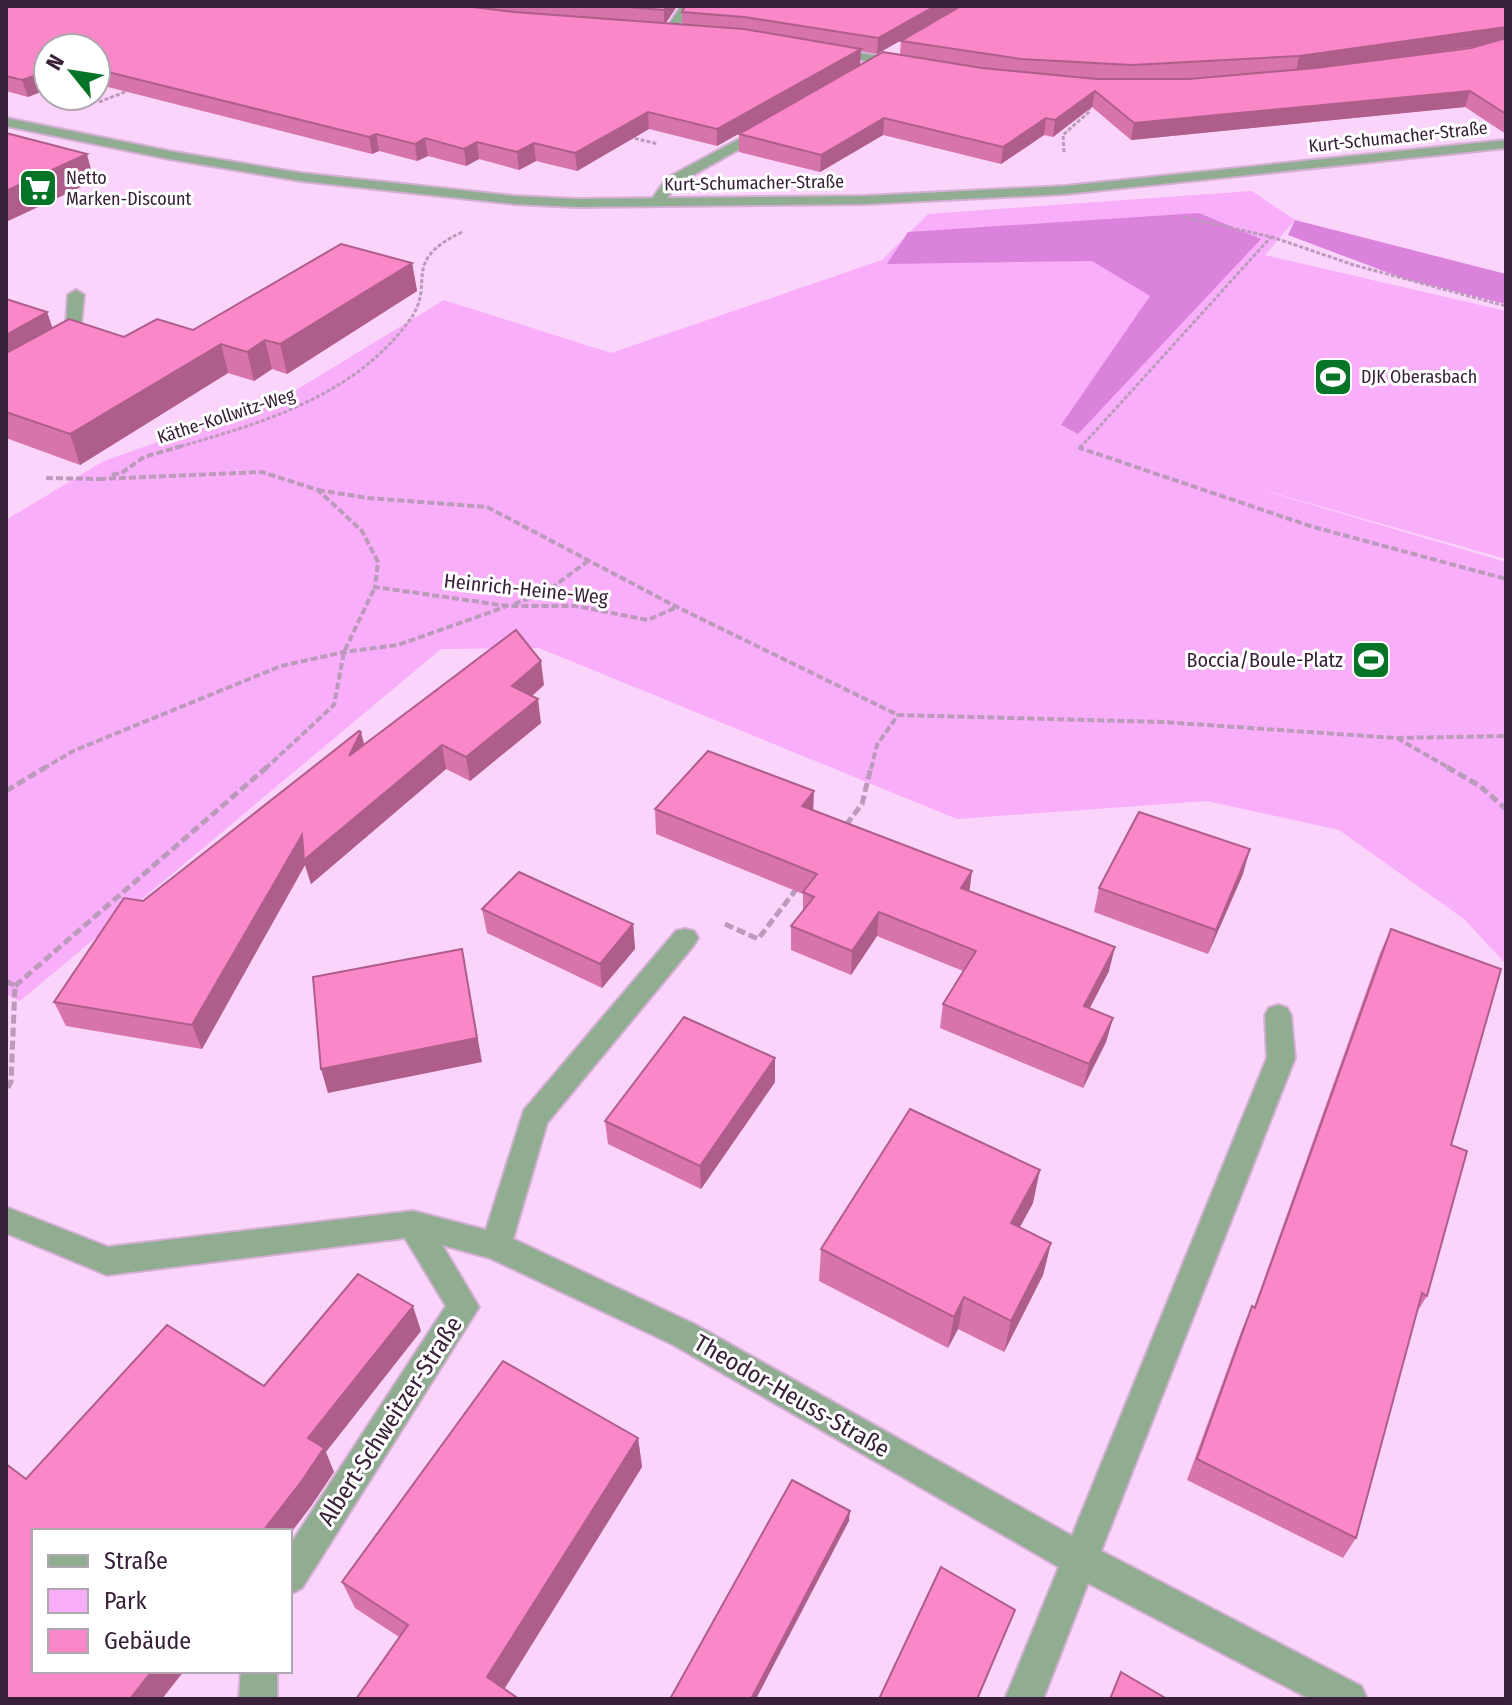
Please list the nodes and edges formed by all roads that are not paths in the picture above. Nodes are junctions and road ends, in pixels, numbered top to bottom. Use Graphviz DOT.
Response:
graph roads {
  1 [pos="686,6"];
  2 [pos="655,31"];
  3 [pos="670,32"];
  4 [pos="685,34"];
  5 [pos="813,49"];
  6 [pos="895,52"];
  7 [pos="882,60"];
  8 [pos="924,67"];
  9 [pos="857,75"];
  10 [pos="780,120"];
  11 [pos="6,122"];
  12 [pos="1506,144"];
  13 [pos="656,203"];
  14 [pos="76,295"];
  15 [pos="6,381"];
  16 [pos="685,938"];
  17 [pos="1278,1015"];
  18 [pos="6,1220"];
  19 [pos="413,1224"];
  20 [pos="496,1246"];
  21 [pos="1081,1560"];
  22 [pos="292,1573"];
  23 [pos="259,1673"];
  24 [pos="258,1699"];
  25 [pos="1024,1699"];
  26 [pos="1348,1699"];
  1 -- 3 [label="street"];
  2 -- 3 [label="street"];
  3 -- 4 [label="street"];
  5 -- 7 [label="street"];
  6 -- 7 [label="street"];
  7 -- 8 [label="street"];
  7 -- 9 [label="street"];
  10 -- 13 [label="street"];
  11 -- 13 [label="street, Kurt-Schumacher-Straße"];
  12 -- 13 [label="street, Kurt-Schumacher-Straße"];
  14 -- 15 [label="street"];
  16 -- 20 [label="street"];
  17 -- 21 [label="street"];
  18 -- 19 [label="street, Theodor-Heuss-Straße"];
  19 -- 20 [label="street, Theodor-Heuss-Straße"];
  19 -- 22 [label="street, Albert-Schweitzer-Straße"];
  20 -- 21 [label="street, Theodor-Heuss-Straße"];
  21 -- 25 [label="street"];
  21 -- 26 [label="street, Theodor-Heuss-Straße"];
  23 -- 24 [label="street"];
}
